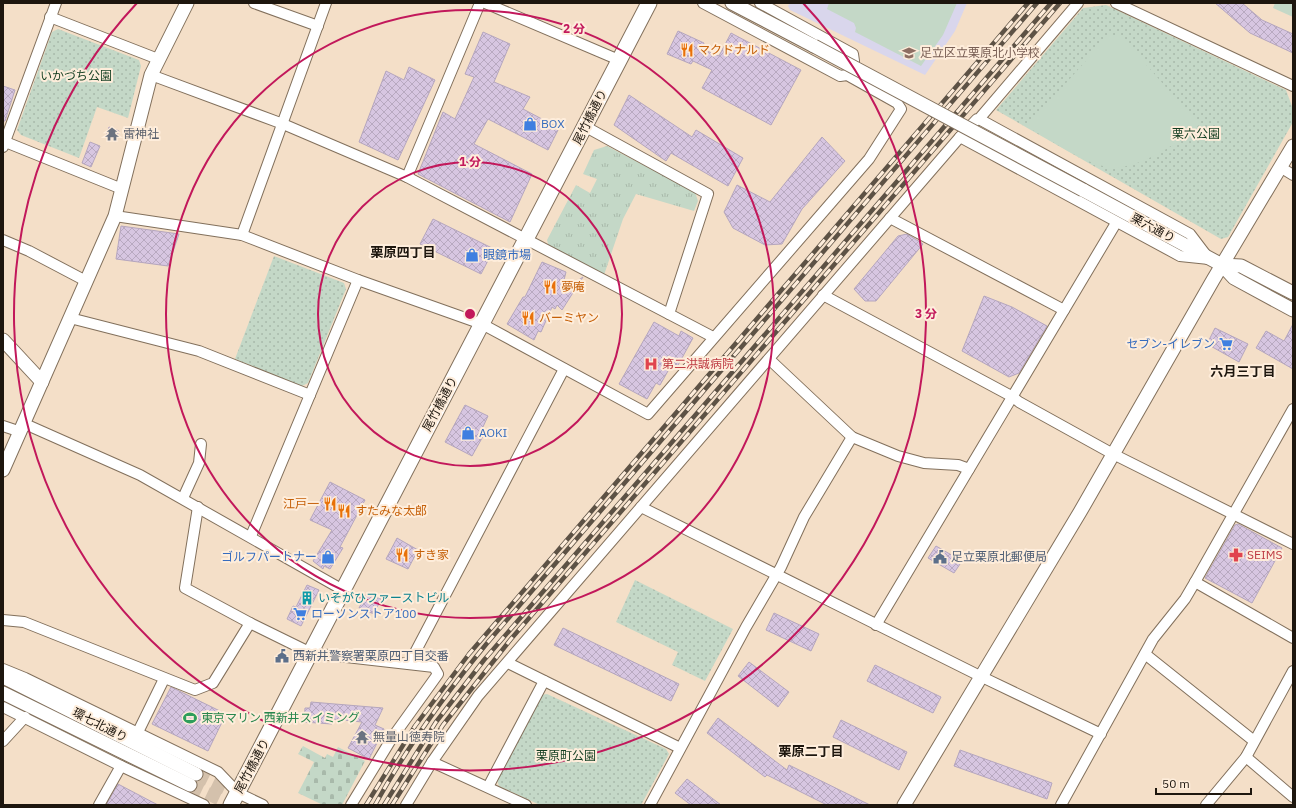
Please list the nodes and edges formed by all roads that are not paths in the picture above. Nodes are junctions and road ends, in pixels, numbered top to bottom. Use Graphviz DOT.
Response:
graph roads {
  1 [pos="56,3"];
  2 [pos="187,3"];
  3 [pos="254,3"];
  4 [pos="326,3"];
  5 [pos="480,3"];
  6 [pos="485,3"];
  7 [pos="649,3"];
  8 [pos="703,3"];
  9 [pos="732,3"];
  10 [pos="760,3"];
  11 [pos="1078,3"];
  12 [pos="1116,3"];
  13 [pos="50,17"];
  14 [pos="318,26"];
  15 [pos="158,59"];
  16 [pos="619,60"];
  17 [pos="151,75"];
  18 [pos="847,75"];
  19 [pos="1293,86"];
  20 [pos="979,119"];
  21 [pos="283,124"];
  22 [pos="586,127"];
  23 [pos="960,137"];
  24 [pos="4,143"];
  25 [pos="1293,146"];
  26 [pos="1280,167"];
  27 [pos="1293,175"];
  28 [pos="407,177"];
  29 [pos="122,188"];
  30 [pos="115,216"];
  31 [pos="890,218"];
  32 [pos="1116,223"];
  33 [pos="242,235"];
  34 [pos="3,240"];
  35 [pos="526,241"];
  36 [pos="1209,259"];
  37 [pos="1222,265"];
  38 [pos="86,280"];
  39 [pos="358,280"];
  40 [pos="1293,294"];
  41 [pos="823,295"];
  42 [pos="1064,310"];
  43 [pos="1293,310"];
  44 [pos="669,314"];
  45 [pos="70,318"];
  46 [pos="482,324"];
  47 [pos="713,337"];
  48 [pos="3,340"];
  49 [pos="769,359"];
  50 [pos="564,369"];
  51 [pos="42,382"];
  52 [pos="310,395"];
  53 [pos="1013,397"];
  54 [pos="1292,411"];
  55 [pos="3,426"];
  56 [pos="23,428"];
  57 [pos="852,437"];
  58 [pos="201,444"];
  59 [pos="1113,454"];
  60 [pos="969,469"];
  61 [pos="3,470"];
  62 [pos="183,498"];
  63 [pos="198,507"];
  64 [pos="641,507"];
  65 [pos="1233,514"];
  66 [pos="251,536"];
  67 [pos="1293,544"];
  68 [pos="776,576"];
  69 [pos="1195,582"];
  70 [pos="343,590"];
  71 [pos="3,620"];
  72 [pos="250,623"];
  73 [pos="876,625"];
  74 [pos="1293,638"];
  75 [pos="311,653"];
  76 [pos="1145,654"];
  77 [pos="508,663"];
  78 [pos="409,664"];
  79 [pos="3,669"];
  80 [pos="1293,671"];
  81 [pos="3,677"];
  82 [pos="982,677"];
  83 [pos="164,679"];
  84 [pos="544,681"];
  85 [pos="3,693"];
  86 [pos="3,707"];
  87 [pos="25,717"];
  88 [pos="138,732"];
  89 [pos="1101,734"];
  90 [pos="3,741"];
  91 [pos="1254,741"];
  92 [pos="680,748"];
  93 [pos="1246,756"];
  94 [pos="432,762"];
  95 [pos="121,766"];
  96 [pos="488,787"];
  97 [pos="1293,796"];
  98 [pos="235,799"];
  99 [pos="99,805"];
  100 [pos="204,805"];
  101 [pos="263,805"];
  102 [pos="351,805"];
  103 [pos="406,805"];
  104 [pos="526,805"];
  105 [pos="650,805"];
  106 [pos="904,805"];
  107 [pos="1061,805"];
  108 [pos="1206,805"];
  1 -- 13 [label="street"];
  2 -- 15 [label="street"];
  3 -- 14 [label="street"];
  4 -- 14 [label="street"];
  5 -- 28 [label="street"];
  6 -- 16 [label="street"];
  7 -- 16 [label="main road, 尾竹橋通り"];
  8 -- 18 [label="street"];
  9 -- 36 [label="street, 栗六通り, bridge"];
  10 -- 18 [label="street"];
  11 -- 20 [label="street"];
  12 -- 19 [label="street"];
  13 -- 15 [label="street"];
  13 -- 24 [label="street"];
  14 -- 21 [label="street"];
  15 -- 17 [label="street"];
  16 -- 22 [label="main road, 尾竹橋通り"];
  17 -- 21 [label="street"];
  17 -- 29 [label="street"];
  18 -- 47 [label="street"];
  20 -- 23 [label="street"];
  20 -- 36 [label="street"];
  21 -- 28 [label="street"];
  21 -- 33 [label="street"];
  22 -- 35 [label="main road, 尾竹橋通り"];
  22 -- 44 [label="street"];
  23 -- 31 [label="street"];
  23 -- 32 [label="street"];
  24 -- 29 [label="street"];
  25 -- 26 [label="street"];
  26 -- 27 [label="street"];
  26 -- 37 [label="street"];
  28 -- 35 [label="street"];
  29 -- 30 [label="street"];
  30 -- 33 [label="street"];
  30 -- 38 [label="street"];
  31 -- 41 [label="street"];
  31 -- 42 [label="street"];
  32 -- 36 [label="street"];
  32 -- 42 [label="street"];
  33 -- 39 [label="street"];
  34 -- 38 [label="street"];
  35 -- 44 [label="street"];
  35 -- 46 [label="main road, 尾竹橋通り"];
  36 -- 37 [label="street, 栗六通り"];
  37 -- 40 [label="street, 栗六通り"];
  37 -- 43 [label="street, 栗六通り"];
  37 -- 59 [label="street"];
  38 -- 45 [label="street"];
  39 -- 46 [label="street"];
  39 -- 52 [label="street"];
  41 -- 49 [label="street"];
  41 -- 53 [label="street"];
  42 -- 53 [label="street"];
  44 -- 47 [label="street"];
  45 -- 51 [label="street"];
  45 -- 52 [label="street"];
  46 -- 50 [label="street"];
  46 -- 70 [label="main road, 尾竹橋通り"];
  47 -- 50 [label="street"];
  48 -- 51 [label="street"];
  49 -- 57 [label="street"];
  49 -- 64 [label="street"];
  50 -- 78 [label="street"];
  51 -- 56 [label="street"];
  52 -- 66 [label="street"];
  53 -- 59 [label="street"];
  53 -- 60 [label="street"];
  54 -- 65 [label="street"];
  55 -- 56 [label="street"];
  56 -- 61 [label="street"];
  56 -- 62 [label="street"];
  57 -- 60 [label="street"];
  57 -- 68 [label="street"];
  58 -- 62 [label="street"];
  59 -- 65 [label="street"];
  59 -- 82 [label="street"];
  60 -- 73 [label="street"];
  62 -- 63 [label="street"];
  63 -- 66 [label="street"];
  63 -- 72 [label="street"];
  64 -- 68 [label="street"];
  64 -- 77 [label="street"];
  65 -- 67 [label="street"];
  65 -- 69 [label="street"];
  66 -- 70 [label="street"];
  68 -- 73 [label="street"];
  68 -- 92 [label="street"];
  69 -- 74 [label="street"];
  69 -- 76 [label="street"];
  70 -- 75 [label="main road, 尾竹橋通り"];
  71 -- 83 [label="street"];
  72 -- 75 [label="street"];
  72 -- 83 [label="street"];
  73 -- 82 [label="street"];
  75 -- 78 [label="street"];
  75 -- 98 [label="main road, 尾竹橋通り"];
  76 -- 89 [label="street"];
  76 -- 91 [label="street"];
  77 -- 84 [label="street"];
  77 -- 94 [label="street"];
  78 -- 102 [label="street"];
  79 -- 88 [label="street"];
  80 -- 91 [label="street"];
  81 -- 85 [label="street, 環七北通り"];
  82 -- 89 [label="street"];
  82 -- 106 [label="street"];
  83 -- 88 [label="street"];
  84 -- 92 [label="street"];
  84 -- 96 [label="street"];
  86 -- 87 [label="street"];
  87 -- 90 [label="street"];
  87 -- 95 [label="street"];
  88 -- 98 [label="street"];
  89 -- 107 [label="street"];
  91 -- 93 [label="street"];
  92 -- 105 [label="street"];
  93 -- 97 [label="street"];
  93 -- 108 [label="street"];
  94 -- 96 [label="street"];
  94 -- 103 [label="street"];
  95 -- 99 [label="street"];
  95 -- 100 [label="street"];
  96 -- 104 [label="street"];
  98 -- 101 [label="street"];
}
